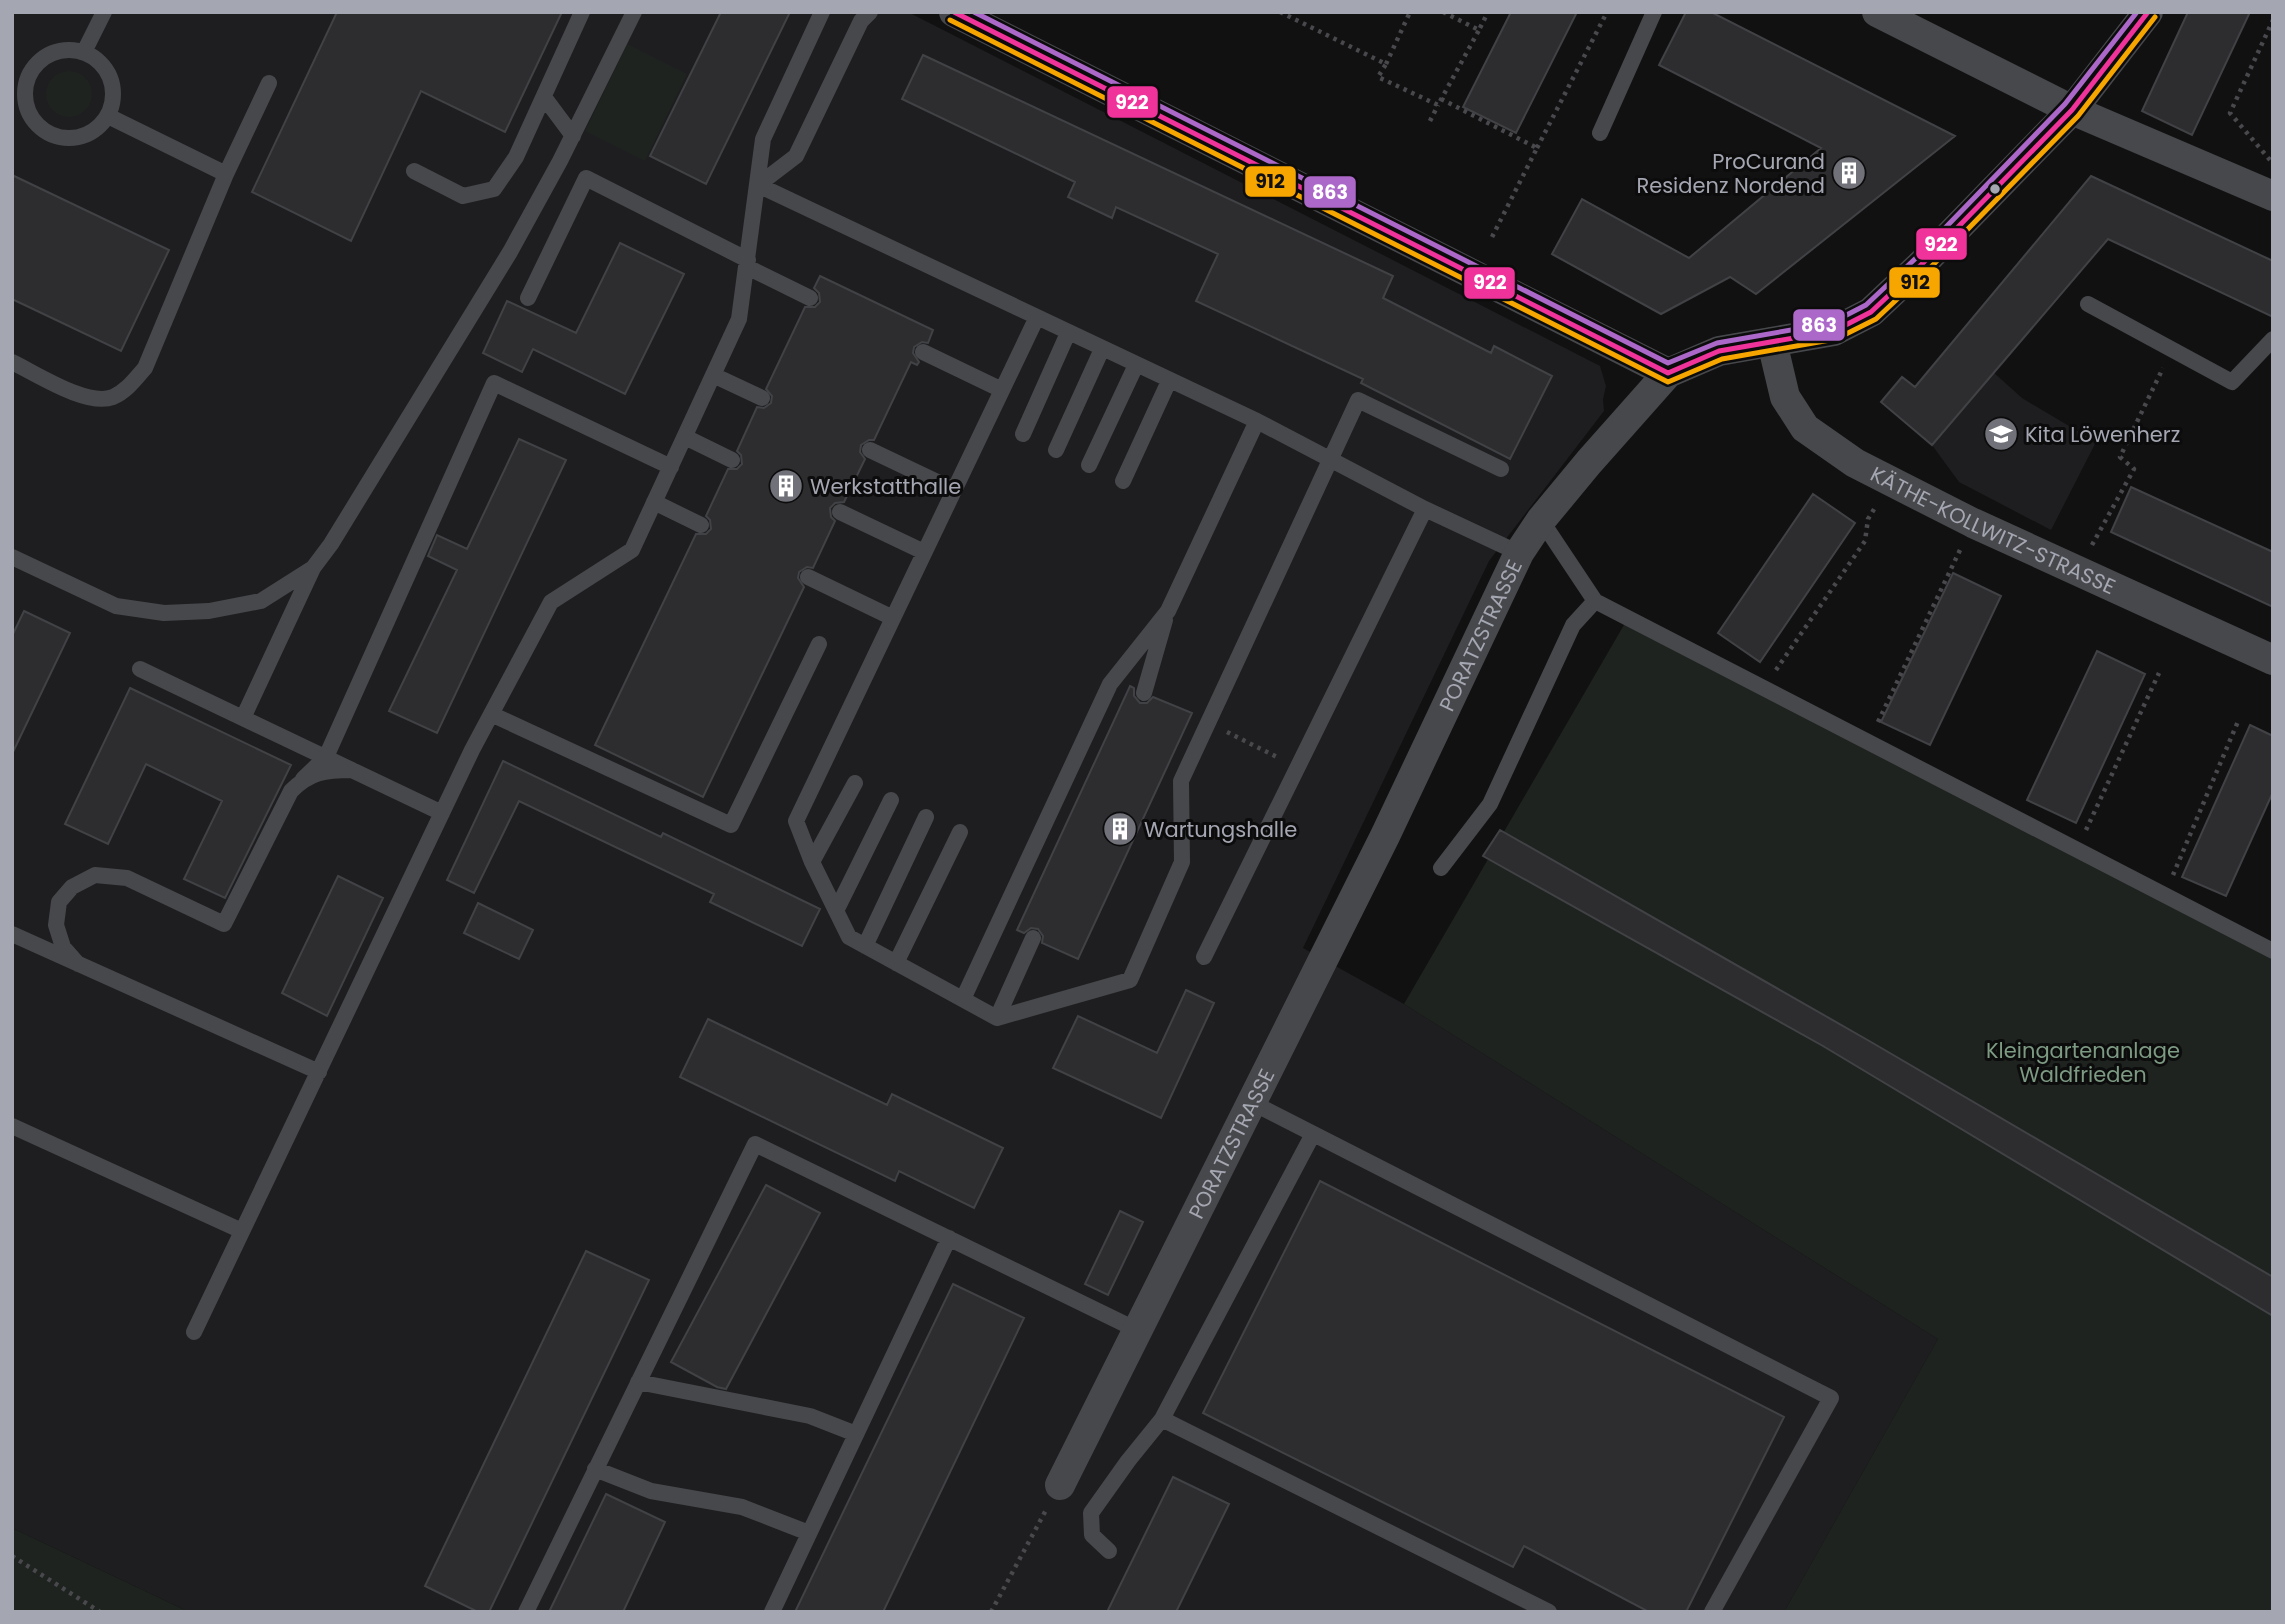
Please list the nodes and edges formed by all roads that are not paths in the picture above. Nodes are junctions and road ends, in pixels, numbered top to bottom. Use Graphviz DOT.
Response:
graph roads {
  1 [pos="104,12"];
  2 [pos="582,12"];
  3 [pos="634,12"];
  4 [pos="822,12"];
  5 [pos="870,12"];
  6 [pos="954,12"];
  7 [pos="1654,12"];
  8 [pos="1877,12"];
  9 [pos="2148,12"];
  10 [pos="84,52"];
  11 [pos="20,76"];
  12 [pos="270,83"];
  13 [pos="544,97"];
  14 [pos="2072,110"];
  15 [pos="108,116"];
  16 [pos="1600,133"];
  17 [pos="573,135"];
  18 [pos="414,171"];
  19 [pos="226,174"];
  20 [pos="758,185"];
  21 [pos="2266,193"];
  22 [pos="747,264"];
  23 [pos="528,298"];
  24 [pos="810,298"];
  25 [pos="2088,304"];
  26 [pos="1037,317"];
  27 [pos="1068,333"];
  28 [pos="2273,339"];
  29 [pos="1772,342"];
  30 [pos="1102,349"];
  31 [pos="923,352"];
  32 [pos="12,362"];
  33 [pos="1136,365"];
  34 [pos="1668,373"];
  35 [pos="713,374"];
  36 [pos="1169,381"];
  37 [pos="1002,390"];
  38 [pos="762,398"];
  39 [pos="1257,421"];
  40 [pos="1023,434"];
  41 [pos="685,437"];
  42 [pos="870,450"];
  43 [pos="1056,450"];
  44 [pos="1329,459"];
  45 [pos="732,460"];
  46 [pos="1089,465"];
  47 [pos="671,467"];
  48 [pos="1501,469"];
  49 [pos="1123,481"];
  50 [pos="954,490"];
  51 [pos="654,502"];
  52 [pos="1424,509"];
  53 [pos="840,512"];
  54 [pos="1541,520"];
  55 [pos="701,525"];
  56 [pos="924,552"];
  57 [pos="1519,553"];
  58 [pos="12,557"];
  59 [pos="313,568"];
  60 [pos="808,577"];
  61 [pos="1595,600"];
  62 [pos="1168,611"];
  63 [pos="893,618"];
  64 [pos="818,644"];
  65 [pos="2273,660"];
  66 [pos="140,669"];
  67 [pos="1144,693"];
  68 [pos="491,714"];
  69 [pos="243,718"];
  70 [pos="326,757"];
  71 [pos="352,770"];
  72 [pos="303,779"];
  73 [pos="855,783"];
  74 [pos="891,800"];
  75 [pos="442,813"];
  76 [pos="926,817"];
  77 [pos="960,832"];
  78 [pos="813,862"];
  79 [pos="1441,868"];
  80 [pos="836,911"];
  81 [pos="12,934"];
  82 [pos="1033,938"];
  83 [pos="865,946"];
  84 [pos="2273,951"];
  85 [pos="1204,957"];
  86 [pos="896,963"];
  87 [pos="78,964"];
  88 [pos="963,999"];
  89 [pos="997,1018"];
  90 [pos="318,1072"];
  91 [pos="1251,1102"];
  92 [pos="12,1126"];
  93 [pos="1313,1133"];
  94 [pos="242,1231"];
  95 [pos="948,1238"];
  96 [pos="1137,1330"];
  97 [pos="194,1332"];
  98 [pos="638,1382"];
  99 [pos="1162,1419"];
  100 [pos="856,1434"];
  101 [pos="596,1469"];
  102 [pos="1060,1485"];
  103 [pos="809,1533"];
  104 [pos="1109,1551"];
  105 [pos="526,1612"];
  106 [pos="772,1612"];
  107 [pos="1549,1612"];
  108 [pos="1712,1612"];
  1 -- 10 [label="lane"];
  2 -- 13 [label="lane"];
  3 -- 17 [label="lane"];
  4 -- 20 [label="lane"];
  5 -- 20 [label="lane"];
  6 -- 34 [label="street"];
  7 -- 16 [label="lane"];
  8 -- 14 [label="street"];
  9 -- 14 [label="street, PORATZSTRASSE"];
  10 -- 11 [label="lane"];
  10 -- 15 [label="lane"];
  11 -- 15 [label="lane"];
  12 -- 19 [label="lane"];
  13 -- 17 [label="lane"];
  13 -- 18 [label="lane"];
  14 -- 21 [label="street"];
  14 -- 29 [label="street, PORATZSTRASSE"];
  15 -- 19 [label="lane"];
  17 -- 59 [label="lane"];
  19 -- 32 [label="lane"];
  20 -- 22 [label="lane"];
  20 -- 26 [label="lane"];
  22 -- 23 [label="lane"];
  22 -- 24 [label="lane"];
  22 -- 35 [label="lane"];
  25 -- 28 [label="lane"];
  26 -- 27 [label="lane"];
  26 -- 37 [label="lane"];
  27 -- 30 [label="lane"];
  27 -- 40 [label="lane"];
  29 -- 34 [label="street, PORATZSTRASSE"];
  29 -- 65 [label="street, KÄTHE-KOLLWITZ-STRASSE"];
  30 -- 33 [label="lane"];
  30 -- 43 [label="lane"];
  31 -- 37 [label="lane"];
  33 -- 36 [label="lane"];
  33 -- 46 [label="lane"];
  34 -- 54 [label="street, PORATZSTRASSE"];
  35 -- 38 [label="lane"];
  35 -- 41 [label="lane"];
  36 -- 39 [label="lane"];
  36 -- 49 [label="lane"];
  37 -- 50 [label="lane"];
  39 -- 44 [label="lane"];
  39 -- 62 [label="lane"];
  41 -- 45 [label="lane"];
  41 -- 47 [label="lane"];
  42 -- 50 [label="lane"];
  44 -- 48 [label="lane"];
  44 -- 52 [label="lane"];
  44 -- 89 [label="lane"];
  47 -- 51 [label="lane"];
  47 -- 70 [label="lane"];
  50 -- 56 [label="lane"];
  51 -- 55 [label="lane"];
  51 -- 68 [label="lane"];
  52 -- 57 [label="lane"];
  52 -- 85 [label="lane"];
  53 -- 56 [label="lane"];
  54 -- 57 [label="street, PORATZSTRASSE"];
  54 -- 61 [label="lane"];
  56 -- 63 [label="lane"];
  57 -- 91 [label="street, PORATZSTRASSE"];
  58 -- 59 [label="lane"];
  59 -- 69 [label="lane"];
  60 -- 63 [label="lane"];
  61 -- 79 [label="lane"];
  61 -- 84 [label="lane"];
  62 -- 67 [label="lane"];
  62 -- 88 [label="lane"];
  63 -- 78 [label="lane"];
  64 -- 68 [label="lane"];
  66 -- 69 [label="lane"];
  68 -- 75 [label="lane"];
  69 -- 70 [label="lane"];
  70 -- 71 [label="lane"];
  70 -- 72 [label="lane"];
  71 -- 72 [label="lane"];
  71 -- 75 [label="lane"];
  72 -- 87 [label="lane"];
  73 -- 78 [label="lane"];
  74 -- 80 [label="lane"];
  75 -- 90 [label="lane"];
  76 -- 83 [label="lane"];
  77 -- 86 [label="lane"];
  78 -- 80 [label="lane"];
  80 -- 83 [label="lane"];
  81 -- 87 [label="lane"];
  82 -- 89 [label="lane"];
  83 -- 86 [label="lane"];
  86 -- 88 [label="lane"];
  87 -- 90 [label="lane"];
  88 -- 89 [label="lane"];
  90 -- 94 [label="lane"];
  91 -- 93 [label="lane"];
  91 -- 96 [label="street, PORATZSTRASSE"];
  92 -- 94 [label="lane"];
  93 -- 99 [label="lane"];
  93 -- 108 [label="lane"];
  94 -- 97 [label="lane"];
  95 -- 96 [label="lane"];
  95 -- 98 [label="lane"];
  95 -- 100 [label="lane"];
  96 -- 102 [label="street, PORATZSTRASSE"];
  98 -- 100 [label="lane"];
  98 -- 101 [label="lane"];
  99 -- 104 [label="lane"];
  99 -- 107 [label="lane"];
  100 -- 103 [label="lane"];
  101 -- 103 [label="lane"];
  101 -- 105 [label="lane"];
  103 -- 106 [label="lane"];
}
